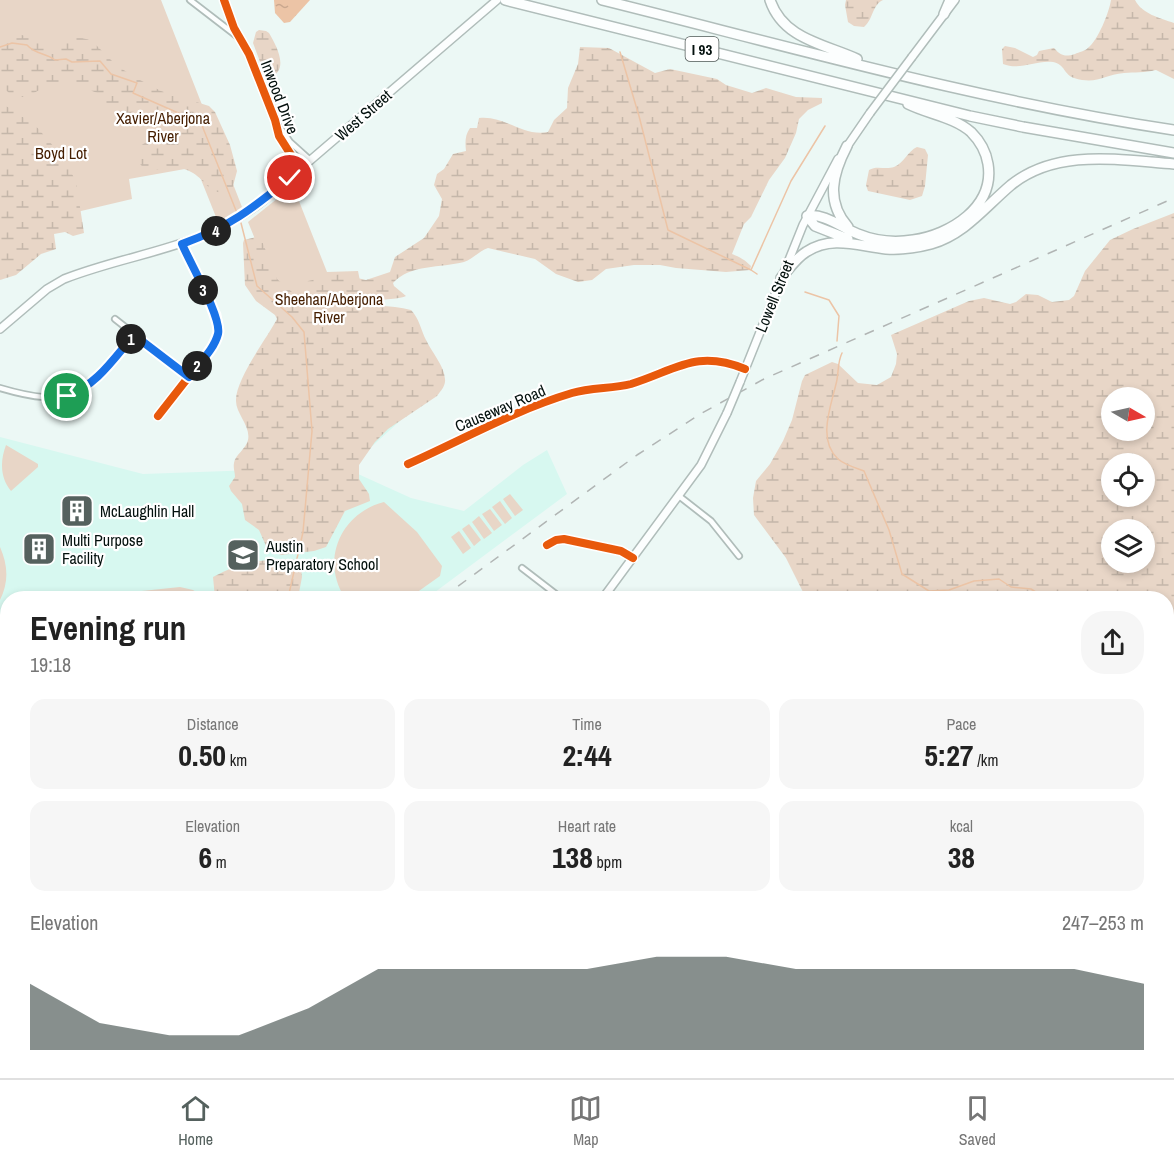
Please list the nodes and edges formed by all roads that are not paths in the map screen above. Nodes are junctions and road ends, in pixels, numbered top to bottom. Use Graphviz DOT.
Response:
graph roads {
  1 [pos="190,0"];
  2 [pos="224,0"];
  3 [pos="497,0"];
  4 [pos="505,0"];
  5 [pos="602,0"];
  6 [pos="770,0"];
  7 [pos="950,0"];
  8 [pos="955,0"];
  9 [pos="944,14"];
  10 [pos="240,39"];
  11 [pos="882,69"];
  12 [pos="890,95"];
  13 [pos="275,120"];
  14 [pos="1174,130"];
  15 [pos="847,146"];
  16 [pos="1174,153"];
  17 [pos="310,160"];
  18 [pos="1174,164"];
  19 [pos="300,169"];
  20 [pos="807,216"];
  21 [pos="854,232"];
  22 [pos="182,244"];
  23 [pos="865,245"];
  24 [pos="781,278"];
  25 [pos="115,319"];
  26 [pos="0,329"];
  27 [pos="134,335"];
  28 [pos="745,369"];
  29 [pos="189,377"];
  30 [pos="0,388"];
  31 [pos="158,416"];
  32 [pos="408,464"];
  33 [pos="679,496"];
  34 [pos="547,545"];
  35 [pos="739,556"];
  36 [pos="633,558"];
  37 [pos="522,568"];
  38 [pos="552,591"];
  39 [pos="608,591"];
  1 -- 10 [label="street, Inwood Drive"];
  2 -- 10 [label="street, Inwood Drive"];
  3 -- 17 [label="main road, West Street"];
  4 -- 12 [label="highway, I 93"];
  5 -- 11 [label="highway, I 93"];
  6 -- 11 [label="highway"];
  7 -- 9 [label="highway"];
  8 -- 9 [label="main road, Lowell Street"];
  9 -- 15 [label="main road, Lowell Street, bridge"];
  10 -- 13 [label="street, Inwood Drive"];
  11 -- 14 [label="highway, I 93"];
  12 -- 16 [label="highway, I 93"];
  12 -- 21 [label="highway"];
  13 -- 17 [label="street, Inwood Drive"];
  13 -- 19 [label="street, Inwood Drive"];
  15 -- 20 [label="main road, Lowell Street"];
  15 -- 21 [label="highway"];
  17 -- 19 [label="main road, West Street"];
  18 -- 23 [label="highway"];
  19 -- 22 [label="main road, West Street"];
  20 -- 21 [label="highway"];
  20 -- 23 [label="highway"];
  20 -- 24 [label="main road, Lowell Street"];
  22 -- 26 [label="main road, West Street"];
  22 -- 29 [label="street"];
  23 -- 24 [label="highway"];
  24 -- 28 [label="main road, Lowell Street"];
  25 -- 27 [label="street"];
  27 -- 29 [label="street"];
  27 -- 30 [label="street"];
  28 -- 32 [label="street, Causeway Road"];
  28 -- 33 [label="main road, Lowell Street, bridge"];
  29 -- 31 [label="street"];
  33 -- 35 [label="street"];
  33 -- 36 [label="main road, Lowell Street"];
  34 -- 36 [label="street"];
  36 -- 39 [label="main road, Lowell Street"];
  37 -- 38 [label="street"];
}
